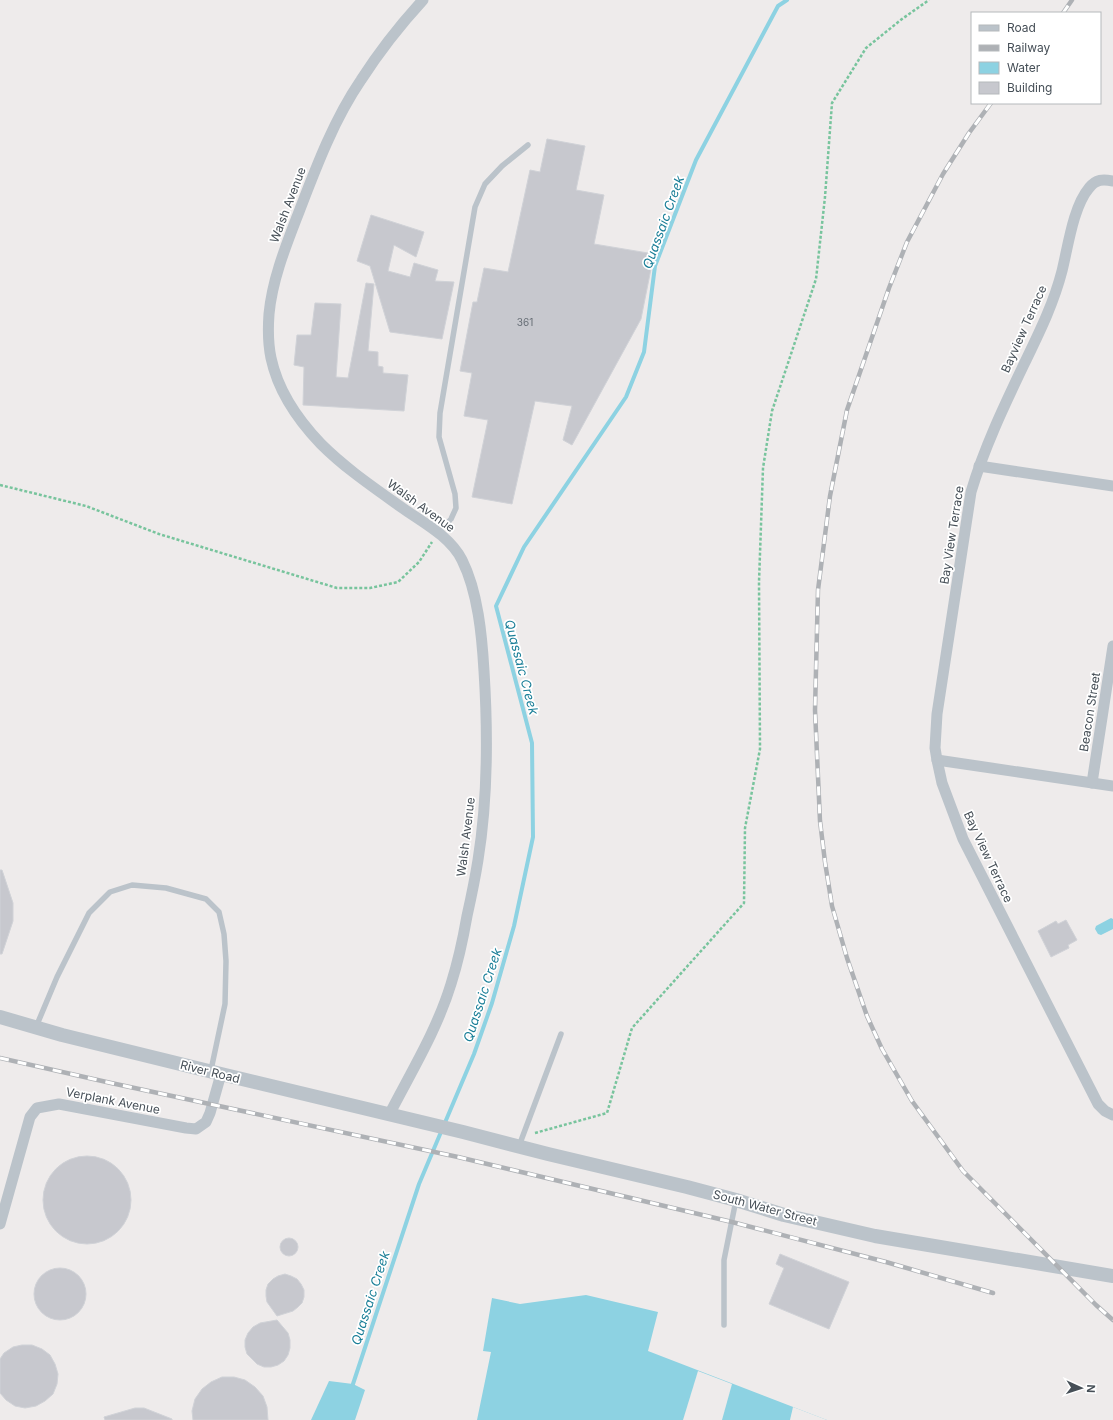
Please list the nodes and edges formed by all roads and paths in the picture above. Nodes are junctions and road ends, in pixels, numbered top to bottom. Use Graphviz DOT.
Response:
graph roads {
  1 [pos="423,0"];
  2 [pos="929,0"];
  3 [pos="528,145"];
  4 [pos="1113,181"];
  5 [pos="979,466"];
  6 [pos="0,485"];
  7 [pos="1113,486"];
  8 [pos="438,533"];
  9 [pos="1113,646"];
  10 [pos="937,760"];
  11 [pos="1092,783"];
  12 [pos="1113,786"];
  13 [pos="0,1017"];
  14 [pos="36,1028"];
  15 [pos="560,1034"];
  16 [pos="216,1073"];
  17 [pos="390,1115"];
  18 [pos="1113,1115"];
  19 [pos="421,1122"];
  20 [pos="519,1147"];
  21 [pos="736,1200"];
  22 [pos="0,1224"];
  23 [pos="1113,1276"];
  24 [pos="724,1325"];
  1 -- 8 [label="street, Walsh Avenue"];
  2 -- 20 [label="path"];
  3 -- 8 [label="lane"];
  4 -- 5 [label="street, Bayview Terrace"];
  5 -- 7 [label="street"];
  5 -- 10 [label="street, Bay View Terrace"];
  6 -- 8 [label="path"];
  8 -- 17 [label="street, Walsh Avenue"];
  9 -- 11 [label="street, Beacon Street"];
  10 -- 11 [label="street"];
  10 -- 18 [label="street, Bay View Terrace"];
  11 -- 12 [label="street"];
  13 -- 14 [label="street, River Road"];
  14 -- 16 [label="street, River Road"];
  14 -- 16 [label="lane"];
  15 -- 20 [label="lane"];
  16 -- 17 [label="street, River Road"];
  16 -- 22 [label="street, Verplank Avenue"];
  17 -- 19 [label="street, River Road"];
  19 -- 20 [label="street, South Water Street"];
  20 -- 21 [label="street, South Water Street"];
  21 -- 23 [label="street, South Water Street"];
  21 -- 24 [label="lane"];
}
